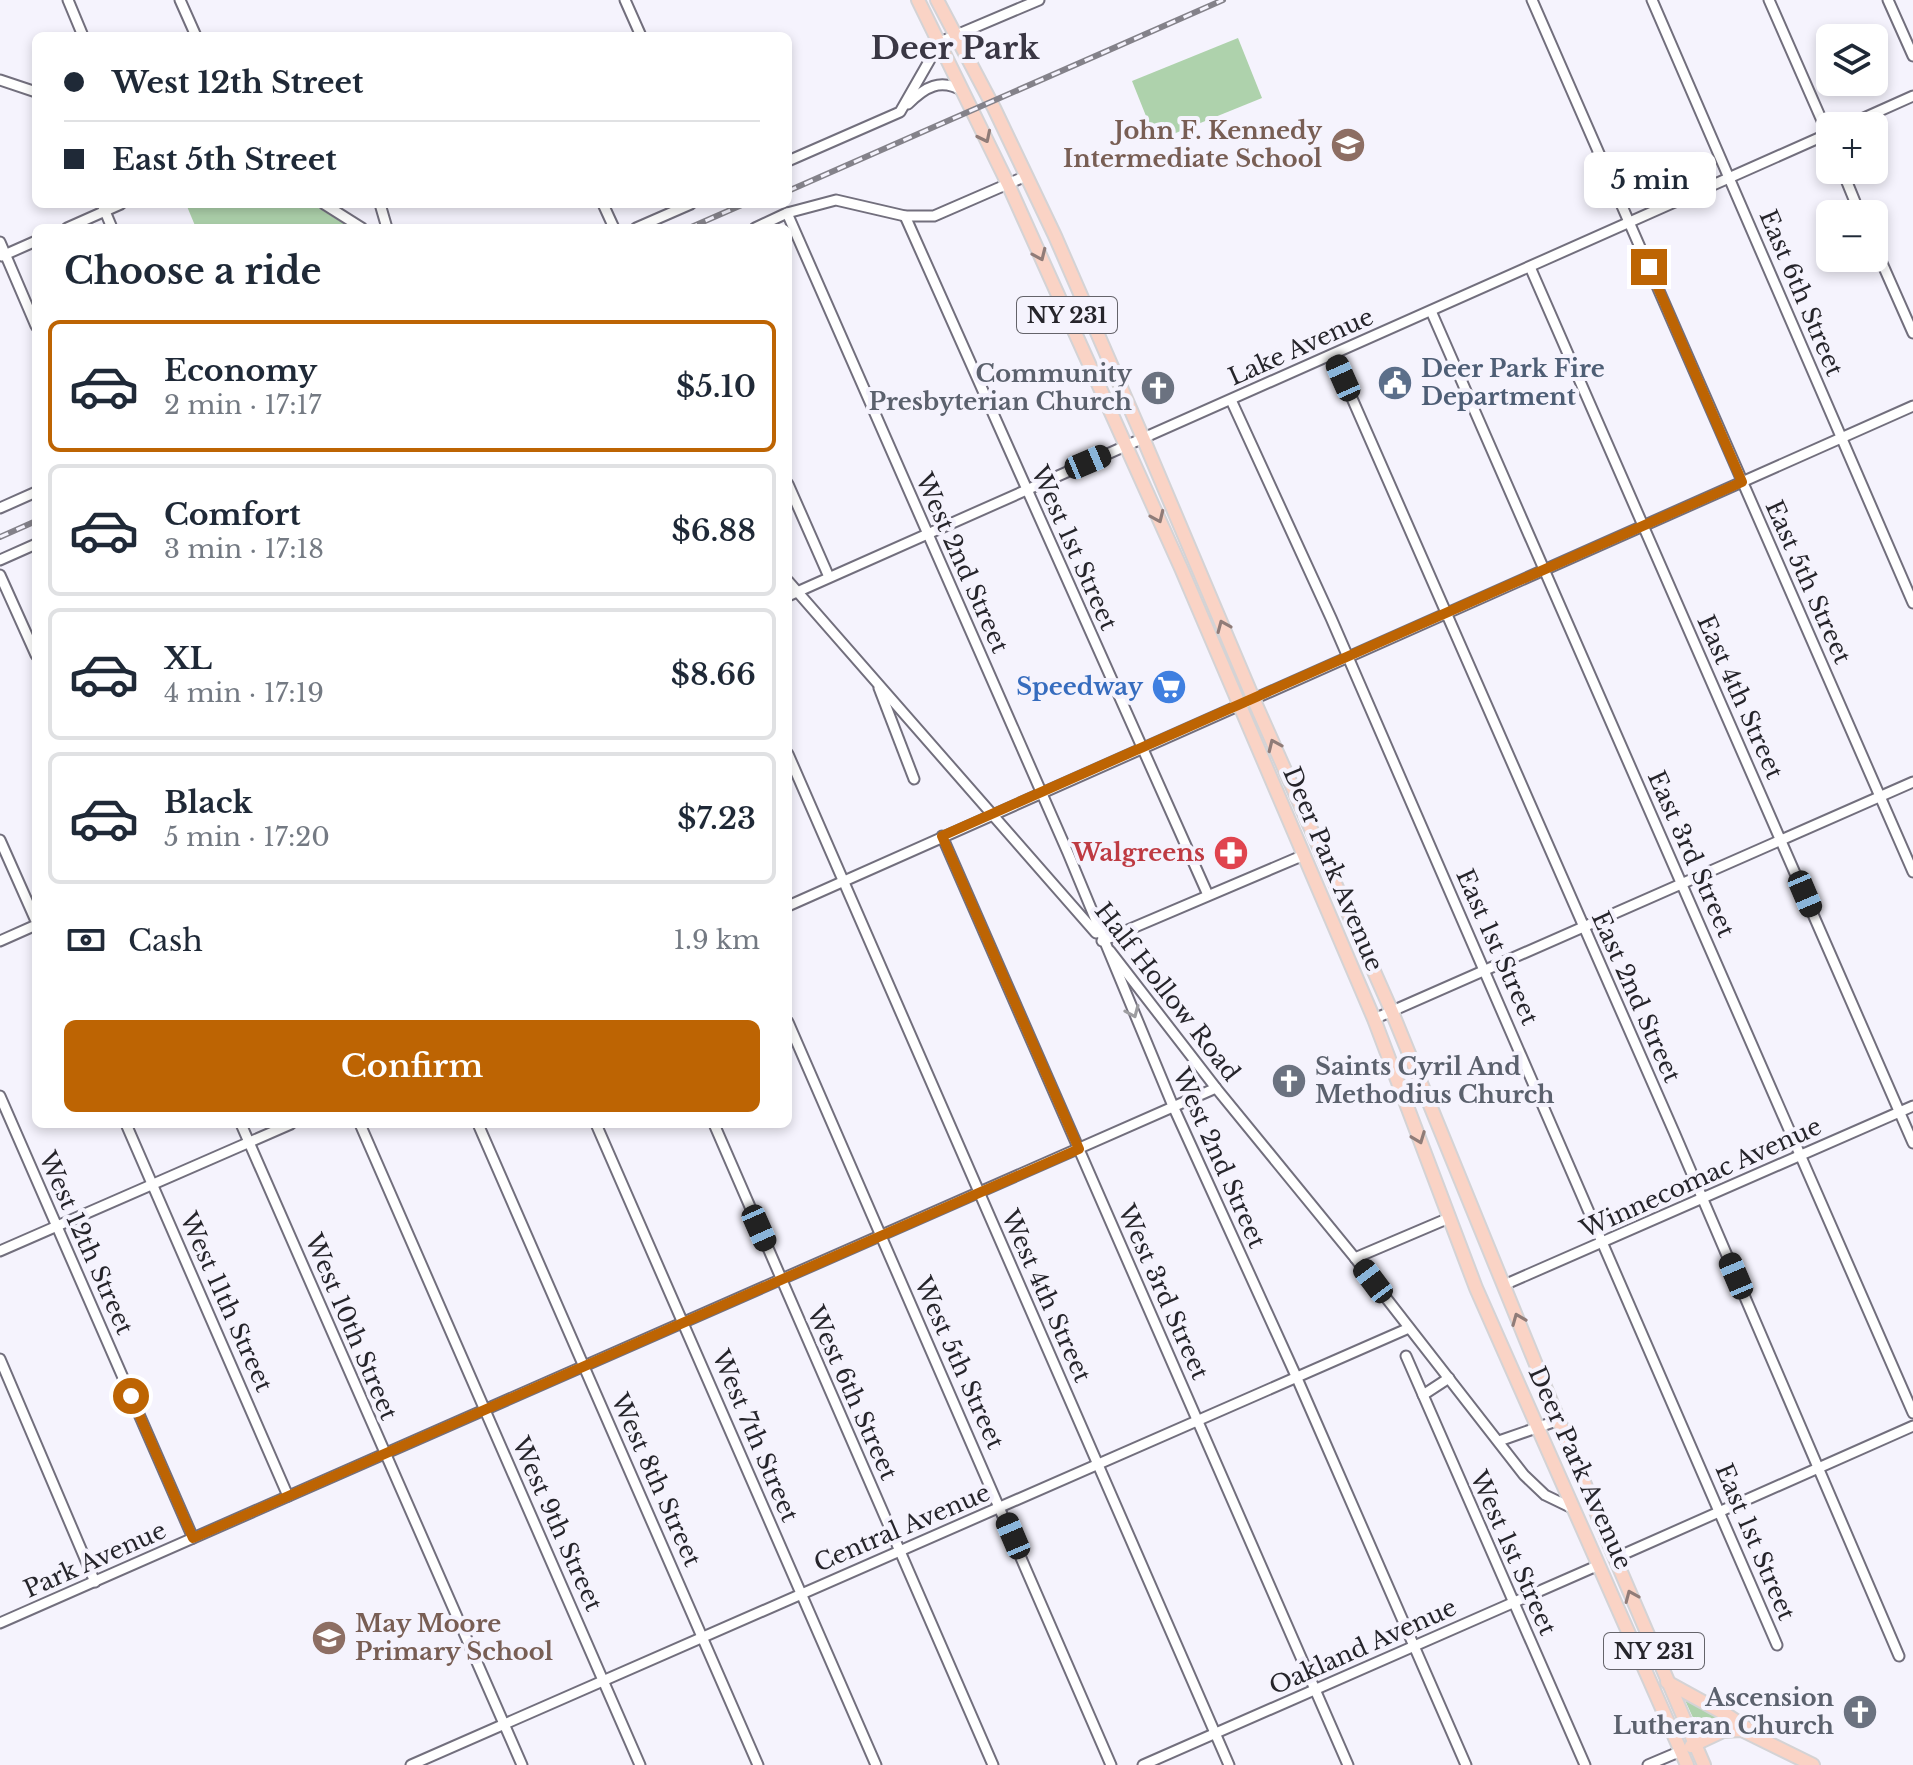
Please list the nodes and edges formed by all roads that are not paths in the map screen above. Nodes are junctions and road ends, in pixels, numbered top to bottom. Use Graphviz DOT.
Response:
graph roads {
  1 [pos="68,0"];
  2 [pos="180,0"];
  3 [pos="625,0"];
  4 [pos="918,0"];
  5 [pos="937,0"];
  6 [pos="1039,0"];
  7 [pos="1532,0"];
  8 [pos="1652,0"];
  9 [pos="1769,0"];
  10 [pos="1888,0"];
  11 [pos="81,32"];
  12 [pos="194,32"];
  13 [pos="639,32"];
  14 [pos="955,35"];
  15 [pos="940,42"];
  16 [pos="1913,56"];
  17 [pos="0,80"];
  18 [pos="32,91"];
  19 [pos="963,91"];
  20 [pos="1913,96"];
  21 [pos="900,112"];
  22 [pos="1819,112"];
  23 [pos="1877,112"];
  24 [pos="1816,141"];
  25 [pos="792,159"];
  26 [pos="1026,176"];
  27 [pos="1730,177"];
  28 [pos="1008,184"];
  29 [pos="104,208"];
  30 [pos="330,208"];
  31 [pos="682,208"];
  32 [pos="787,213"];
  33 [pos="905,216"];
  34 [pos="1629,222"];
  35 [pos="74,224"];
  36 [pos="356,224"];
  37 [pos="645,224"];
  38 [pos="764,224"];
  39 [pos="792,224"];
  40 [pos="792,224"];
  41 [pos="0,242"];
  42 [pos="32,243"];
  43 [pos="3,256"];
  44 [pos="1530,267"];
  45 [pos="1886,272"];
  46 [pos="1431,311"];
  47 [pos="32,318"];
  48 [pos="1913,333"];
  49 [pos="1333,355"];
  50 [pos="1231,400"];
  51 [pos="1913,406"];
  52 [pos="1143,438"];
  53 [pos="1842,439"];
  54 [pos="1126,446"];
  55 [pos="1742,482"];
  56 [pos="1025,489"];
  57 [pos="792,493"];
  58 [pos="32,494"];
  59 [pos="0,508"];
  60 [pos="1643,526"];
  61 [pos="927,533"];
  62 [pos="32,546"];
  63 [pos="0,560"];
  64 [pos="1544,570"];
  65 [pos="0,575"];
  66 [pos="829,577"];
  67 [pos="792,585"];
  68 [pos="799,592"];
  69 [pos="792,595"];
  70 [pos="1913,603"];
  71 [pos="1447,613"];
  72 [pos="32,646"];
  73 [pos="1347,656"];
  74 [pos="876,681"];
  75 [pos="1253,698"];
  76 [pos="1238,705"];
  77 [pos="1140,748"];
  78 [pos="792,763"];
  79 [pos="914,779"];
  80 [pos="1913,782"];
  81 [pos="1041,792"];
  82 [pos="1880,797"];
  83 [pos="992,813"];
  84 [pos="942,836"];
  85 [pos="0,840"];
  86 [pos="1781,840"];
  87 [pos="1304,855"];
  88 [pos="1913,872"];
  89 [pos="843,881"];
  90 [pos="1683,885"];
  91 [pos="1208,895"];
  92 [pos="792,904"];
  93 [pos="32,914"];
  94 [pos="32,925"];
  95 [pos="1584,927"];
  96 [pos="0,941"];
  97 [pos="1102,941"];
  98 [pos="1485,970"];
  99 [pos="1392,1012"];
  100 [pos="1374,1019"];
  101 [pos="792,1031"];
  102 [pos="1216,1088"];
  103 [pos="0,1096"];
  104 [pos="1173,1106"];
  105 [pos="1913,1106"];
  106 [pos="1899,1112"];
  107 [pos="128,1128"];
  108 [pos="243,1128"];
  109 [pos="281,1128"];
  110 [pos="362,1128"];
  111 [pos="480,1128"];
  112 [pos="598,1128"];
  113 [pos="716,1128"];
  114 [pos="249,1141"];
  115 [pos="1913,1143"];
  116 [pos="1079,1149"];
  117 [pos="1801,1155"];
  118 [pos="152,1184"];
  119 [pos="979,1193"];
  120 [pos="1702,1199"];
  121 [pos="1449,1218"];
  122 [pos="57,1226"];
  123 [pos="881,1236"];
  124 [pos="1603,1243"];
  125 [pos="0,1251"];
  126 [pos="1355,1258"];
  127 [pos="782,1281"];
  128 [pos="1504,1285"];
  129 [pos="683,1322"];
  130 [pos="1409,1328"];
  131 [pos="1406,1356"];
  132 [pos="0,1359"];
  133 [pos="584,1367"];
  134 [pos="1296,1376"];
  135 [pos="1449,1378"];
  136 [pos="1423,1395"];
  137 [pos="485,1410"];
  138 [pos="1913,1413"];
  139 [pos="1197,1420"];
  140 [pos="1559,1420"];
  141 [pos="1913,1426"];
  142 [pos="1538,1428"];
  143 [pos="1499,1441"];
  144 [pos="385,1454"];
  145 [pos="1098,1465"];
  146 [pos="1819,1467"];
  147 [pos="288,1496"];
  148 [pos="1000,1507"];
  149 [pos="1574,1509"];
  150 [pos="1721,1512"];
  151 [pos="193,1538"];
  152 [pos="900,1551"];
  153 [pos="1615,1558"];
  154 [pos="1599,1565"];
  155 [pos="95,1582"];
  156 [pos="801,1594"];
  157 [pos="1513,1603"];
  158 [pos="1,1620"];
  159 [pos="703,1637"];
  160 [pos="1777,1645"];
  161 [pos="1414,1647"];
  162 [pos="1899,1656"];
  163 [pos="604,1681"];
  164 [pos="1667,1682"];
  165 [pos="1315,1691"];
  166 [pos="504,1724"];
  167 [pos="1215,1733"];
  168 [pos="1754,1733"];
  169 [pos="1695,1744"];
  170 [pos="1681,1751"];
  171 [pos="411,1765"];
  172 [pos="522,1765"];
  173 [pos="640,1765"];
  174 [pos="758,1765"];
  175 [pos="876,1765"];
  176 [pos="993,1765"];
  177 [pos="1111,1765"];
  178 [pos="1143,1765"];
  179 [pos="1229,1765"];
  180 [pos="1348,1765"];
  181 [pos="1466,1765"];
  182 [pos="1585,1765"];
  183 [pos="1648,1765"];
  184 [pos="1687,1765"];
  185 [pos="1704,1765"];
  186 [pos="1813,1765"];
  1 -- 11 [label="street"];
  2 -- 12 [label="street"];
  3 -- 13 [label="street"];
  4 -- 15 [label="main road, Deer Park Avenue / NY 231"];
  5 -- 14 [label="main road, Deer Park Avenue / NY 231"];
  6 -- 14 [label="street"];
  7 -- 34 [label="street, East 5th Street"];
  8 -- 27 [label="street, East 6th Street"];
  9 -- 22 [label="street"];
  10 -- 16 [label="street"];
  14 -- 15 [label="street"];
  14 -- 26 [label="main road, Deer Park Avenue / NY 231"];
  15 -- 19 [label="main road, Deer Park Avenue / NY 231"];
  15 -- 21 [label="street"];
  17 -- 18 [label="street"];
  19 -- 21 [label="street"];
  19 -- 28 [label="main road, Deer Park Avenue / NY 231, one-way"];
  20 -- 23 [label="street"];
  21 -- 25 [label="street"];
  24 -- 27 [label="street, Lake Avenue"];
  26 -- 28 [label="street"];
  26 -- 52 [label="main road, Deer Park Avenue / NY 231"];
  27 -- 34 [label="street, Lake Avenue"];
  27 -- 53 [label="street, East 6th Street"];
  28 -- 33 [label="street"];
  28 -- 54 [label="main road, Deer Park Avenue / NY 231, one-way"];
  29 -- 35 [label="street"];
  30 -- 36 [label="street"];
  31 -- 37 [label="street"];
  32 -- 33 [label="street"];
  32 -- 38 [label="street"];
  32 -- 39 [label="street, West 2nd Street"];
  33 -- 56 [label="street, West 1st Street"];
  34 -- 44 [label="street, Lake Avenue"];
  34 -- 55 [label="street, East 5th Street"];
  40 -- 61 [label="street, West 2nd Street"];
  41 -- 43 [label="street"];
  42 -- 43 [label="street"];
  43 -- 47 [label="street"];
  44 -- 46 [label="street, Lake Avenue"];
  44 -- 60 [label="street, East 4th Street"];
  45 -- 48 [label="street"];
  46 -- 49 [label="street, Lake Avenue"];
  46 -- 64 [label="street, East 3rd Street"];
  49 -- 50 [label="street, Lake Avenue"];
  49 -- 71 [label="street, East 2nd Street"];
  50 -- 52 [label="street, Lake Avenue"];
  50 -- 73 [label="street, East 1st Street"];
  51 -- 53 [label="street"];
  52 -- 54 [label="street, Lake Avenue"];
  75 -- 52 [label="main road, Deer Park Avenue / NY 231, one-way"];
  53 -- 55 [label="street"];
  53 -- 70 [label="street, East 6th Street"];
  54 -- 56 [label="street, Lake Avenue"];
  54 -- 76 [label="main road, Deer Park Avenue / NY 231, one-way"];
  55 -- 60 [label="street"];
  55 -- 82 [label="street, East 5th Street"];
  56 -- 61 [label="street, Lake Avenue"];
  56 -- 77 [label="street, West 1st Street"];
  57 -- 66 [label="street"];
  58 -- 59 [label="street"];
  60 -- 64 [label="street"];
  60 -- 86 [label="street, East 4th Street"];
  61 -- 66 [label="street, Lake Avenue"];
  61 -- 81 [label="street, West 2nd Street"];
  62 -- 63 [label="street"];
  64 -- 71 [label="street"];
  64 -- 90 [label="street, East 3rd Street"];
  65 -- 72 [label="street"];
  66 -- 68 [label="street, Lake Avenue"];
  67 -- 68 [label="street, Half Hollow Road"];
  68 -- 69 [label="street, Lake Avenue"];
  68 -- 74 [label="street, Half Hollow Road"];
  71 -- 73 [label="street"];
  71 -- 95 [label="street, East 2nd Street"];
  73 -- 75 [label="street"];
  73 -- 98 [label="street, East 1st Street"];
  74 -- 79 [label="street"];
  74 -- 83 [label="street, Half Hollow Road"];
  75 -- 76 [label="street"];
  99 -- 75 [label="main road, Deer Park Avenue / NY 231, one-way"];
  76 -- 77 [label="street"];
  76 -- 87 [label="main road, Deer Park Avenue / NY 231"];
  77 -- 81 [label="street"];
  77 -- 91 [label="street, West 1st Street"];
  78 -- 89 [label="street, West 4th Street"];
  80 -- 82 [label="street"];
  81 -- 83 [label="street"];
  81 -- 97 [label="street, West 2nd Street"];
  82 -- 86 [label="street"];
  82 -- 88 [label="street, East 5th Street"];
  83 -- 84 [label="street"];
  83 -- 97 [label="street, Half Hollow Road"];
  84 -- 89 [label="street"];
  84 -- 116 [label="street, West 3rd Street"];
  85 -- 93 [label="street"];
  86 -- 90 [label="street"];
  86 -- 106 [label="street, East 4th Street"];
  87 -- 91 [label="street"];
  87 -- 100 [label="main road, Deer Park Avenue / NY 231"];
  89 -- 92 [label="street"];
  89 -- 119 [label="street, West 4th Street"];
  90 -- 95 [label="street"];
  90 -- 117 [label="street, East 3rd Street"];
  91 -- 97 [label="street"];
  94 -- 96 [label="street"];
  95 -- 98 [label="street"];
  95 -- 120 [label="street, East 2nd Street"];
  97 -- 102 [label="street, Half Hollow Road"];
  97 -- 104 [label="street, West 2nd Street, one-way"];
  98 -- 99 [label="street"];
  98 -- 124 [label="street, East 1st Street"];
  99 -- 100 [label="street"];
  99 -- 128 [label="main road, Deer Park Avenue / NY 231"];
  100 -- 121 [label="main road, Deer Park Avenue / NY 231, one-way"];
  101 -- 123 [label="street, West 5th Street"];
  102 -- 104 [label="street, Park Avenue"];
  102 -- 126 [label="street, Half Hollow Road"];
  103 -- 122 [label="street, West 12th Street"];
  104 -- 116 [label="street, Park Avenue"];
  104 -- 134 [label="street, West 2nd Street"];
  105 -- 106 [label="street, Winnecomac Avenue"];
  106 -- 115 [label="street, East 4th Street"];
  106 -- 117 [label="street, Winnecomac Avenue"];
  107 -- 118 [label="street, West 11th Street"];
  108 -- 114 [label="street, West 10th Street"];
  109 -- 114 [label="street"];
  110 -- 137 [label="street, West 9th Street"];
  111 -- 133 [label="street, West 8th Street"];
  112 -- 129 [label="street, West 7th Street"];
  113 -- 127 [label="street, West 6th Street"];
  114 -- 118 [label="street"];
  114 -- 144 [label="street, West 10th Street"];
  116 -- 119 [label="street, Park Avenue"];
  116 -- 139 [label="street, West 3rd Street"];
  117 -- 120 [label="street, Winnecomac Avenue"];
  117 -- 138 [label="street, East 3rd Street"];
  118 -- 122 [label="street"];
  118 -- 147 [label="street, West 11th Street"];
  119 -- 123 [label="street, Park Avenue"];
  119 -- 145 [label="street, West 4th Street"];
  120 -- 124 [label="street, Winnecomac Avenue"];
  120 -- 146 [label="street, East 2nd Street"];
  121 -- 126 [label="street"];
  121 -- 142 [label="main road, Deer Park Avenue / NY 231"];
  122 -- 125 [label="street"];
  122 -- 151 [label="street, West 12th Street"];
  123 -- 127 [label="street, Park Avenue"];
  123 -- 148 [label="street, West 5th Street"];
  124 -- 128 [label="street, Winnecomac Avenue"];
  124 -- 150 [label="street, East 1st Street"];
  126 -- 130 [label="street, Half Hollow Road"];
  127 -- 129 [label="street, Park Avenue"];
  127 -- 152 [label="street, West 6th Street"];
  140 -- 128 [label="main road, Deer Park Avenue / NY 231, one-way"];
  129 -- 133 [label="street, Park Avenue"];
  129 -- 156 [label="street, West 7th Street"];
  130 -- 134 [label="street, Central Avenue"];
  130 -- 135 [label="street, Half Hollow Road"];
  131 -- 136 [label="street, West 1st Street"];
  132 -- 155 [label="street"];
  133 -- 137 [label="street, Park Avenue"];
  133 -- 159 [label="street, West 8th Street"];
  134 -- 139 [label="street, Central Avenue"];
  134 -- 161 [label="street, West 2nd Street"];
  135 -- 136 [label="street"];
  135 -- 143 [label="street, Half Hollow Road"];
  136 -- 157 [label="street, West 1st Street"];
  137 -- 144 [label="street, Park Avenue"];
  137 -- 163 [label="street, West 9th Street"];
  139 -- 145 [label="street, Central Avenue"];
  139 -- 165 [label="street, West 3rd Street"];
  140 -- 142 [label="street"];
  140 -- 153 [label="main road, Deer Park Avenue / NY 231"];
  141 -- 146 [label="street"];
  142 -- 143 [label="street"];
  142 -- 149 [label="main road, Deer Park Avenue / NY 231"];
  143 -- 149 [label="street, Half Hollow Road"];
  144 -- 147 [label="street, Park Avenue"];
  144 -- 166 [label="street, West 10th Street"];
  145 -- 148 [label="street, Central Avenue"];
  145 -- 167 [label="street, West 4th Street"];
  146 -- 150 [label="street"];
  146 -- 162 [label="street, East 2nd Street"];
  147 -- 151 [label="street, Park Avenue"];
  148 -- 152 [label="street, Central Avenue"];
  148 -- 177 [label="street, West 5th Street"];
  149 -- 154 [label="main road, Deer Park Avenue / NY 231"];
  150 -- 153 [label="street"];
  150 -- 160 [label="street, East 1st Street"];
  151 -- 155 [label="street, Park Avenue"];
  152 -- 156 [label="street, Central Avenue"];
  152 -- 176 [label="street, West 6th Street"];
  164 -- 153 [label="main road, Deer Park Avenue / NY 231, one-way"];
  154 -- 157 [label="street, Oakland Avenue"];
  154 -- 170 [label="main road, Deer Park Avenue / NY 231"];
  155 -- 158 [label="street, Park Avenue"];
  156 -- 159 [label="street, Central Avenue"];
  156 -- 175 [label="street, West 7th Street"];
  157 -- 161 [label="street, Oakland Avenue"];
  157 -- 182 [label="street, West 1st Street"];
  159 -- 163 [label="street, Central Avenue"];
  159 -- 174 [label="street, West 8th Street"];
  161 -- 165 [label="street, Oakland Avenue"];
  161 -- 181 [label="street, West 2nd Street"];
  163 -- 166 [label="street, Central Avenue"];
  163 -- 173 [label="street, West 9th Street"];
  164 -- 168 [label="main road"];
  164 -- 169 [label="main road, Deer Park Avenue / NY 231"];
  165 -- 167 [label="street, Oakland Avenue"];
  165 -- 180 [label="street, West 3rd Street"];
  166 -- 171 [label="street, Central Avenue"];
  166 -- 172 [label="street, West 10th Street"];
  167 -- 178 [label="street, Oakland Avenue"];
  167 -- 179 [label="street, West 4th Street"];
  168 -- 169 [label="main road"];
  168 -- 186 [label="main road"];
  169 -- 170 [label="main road"];
  169 -- 185 [label="main road, Deer Park Avenue / NY 231"];
  170 -- 183 [label="street"];
  170 -- 184 [label="main road, Deer Park Avenue / NY 231"];
}
